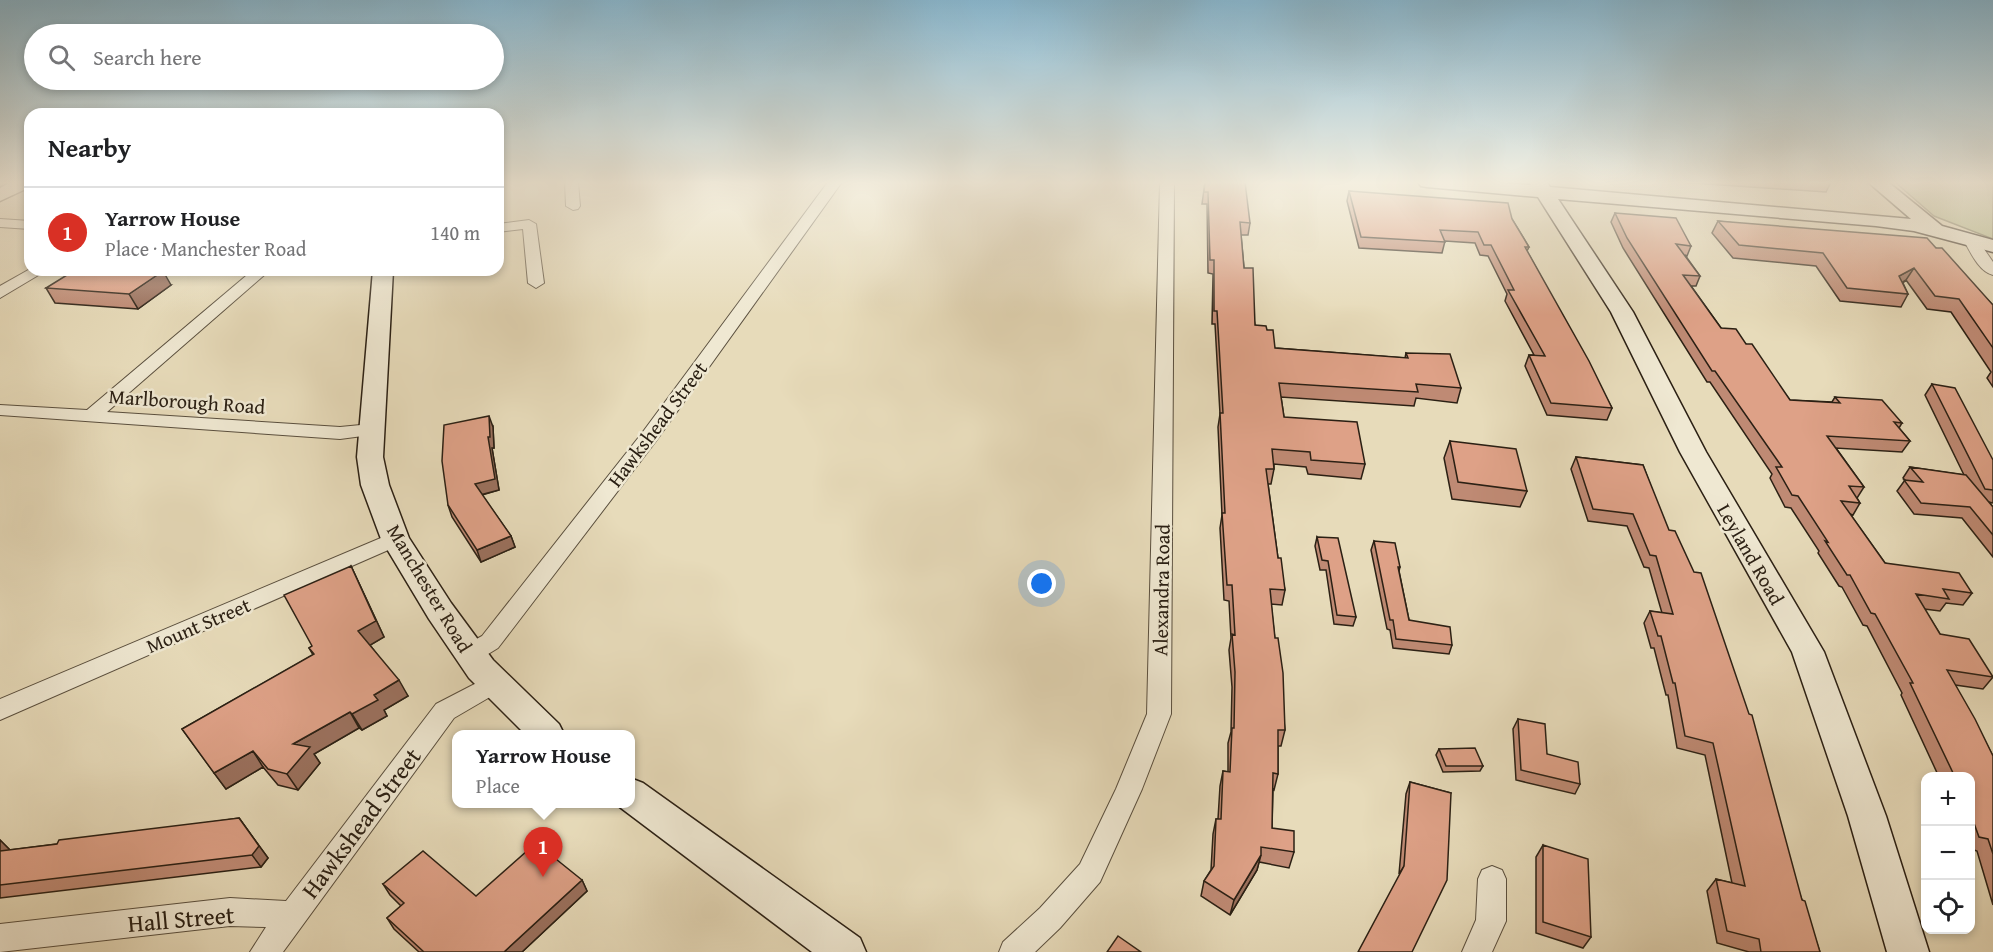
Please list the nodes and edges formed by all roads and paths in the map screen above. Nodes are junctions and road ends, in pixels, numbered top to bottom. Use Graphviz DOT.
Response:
graph roads {
  1 [pos="529,226"];
  2 [pos="803,226"];
  3 [pos="1166,226"];
  4 [pos="1567,226"];
  5 [pos="1914,226"];
  6 [pos="1931,226"];
  7 [pos="1935,230"];
  8 [pos="1971,239"];
  9 [pos="1993,246"];
  10 [pos="1993,270"];
  11 [pos="29,276"];
  12 [pos="255,276"];
  13 [pos="383,276"];
  14 [pos="536,283"];
  15 [pos="0,293"];
  16 [pos="0,410"];
  17 [pos="90,417"];
  18 [pos="371,430"];
  19 [pos="395,539"];
  20 [pos="468,654"];
  21 [pos="494,683"];
  22 [pos="0,710"];
  23 [pos="542,730"];
  24 [pos="635,798"];
  25 [pos="1492,879"];
  26 [pos="291,915"];
  27 [pos="0,938"];
  28 [pos="265,952"];
  29 [pos="845,952"];
  30 [pos="1014,952"];
  31 [pos="1477,952"];
  32 [pos="1908,952"];
  1 -- 14 [label="street"];
  2 -- 20 [label="street, Hawkshead Street"];
  3 -- 30 [label="street, Alexandra Road"];
  4 -- 32 [label="main road, Leyland Road"];
  5 -- 7 [label="main road"];
  6 -- 7 [label="main road"];
  7 -- 8 [label="main road"];
  8 -- 9 [label="main road"];
  8 -- 10 [label="street"];
  11 -- 15 [label="street"];
  12 -- 17 [label="street"];
  13 -- 18 [label="main road, Manchester Road"];
  16 -- 17 [label="street, Marlborough Road"];
  17 -- 18 [label="street, Marlborough Road"];
  18 -- 19 [label="main road, Manchester Road"];
  19 -- 20 [label="main road, Manchester Road"];
  19 -- 22 [label="street, Mount Street"];
  20 -- 21 [label="main road, Manchester Road"];
  21 -- 23 [label="main road, Manchester Road"];
  21 -- 26 [label="street, Hawkshead Street"];
  24 -- 29 [label="main road"];
  25 -- 31 [label="street"];
  26 -- 27 [label="street, Hall Street"];
  26 -- 28 [label="street, Hawkshead Street"];
}
